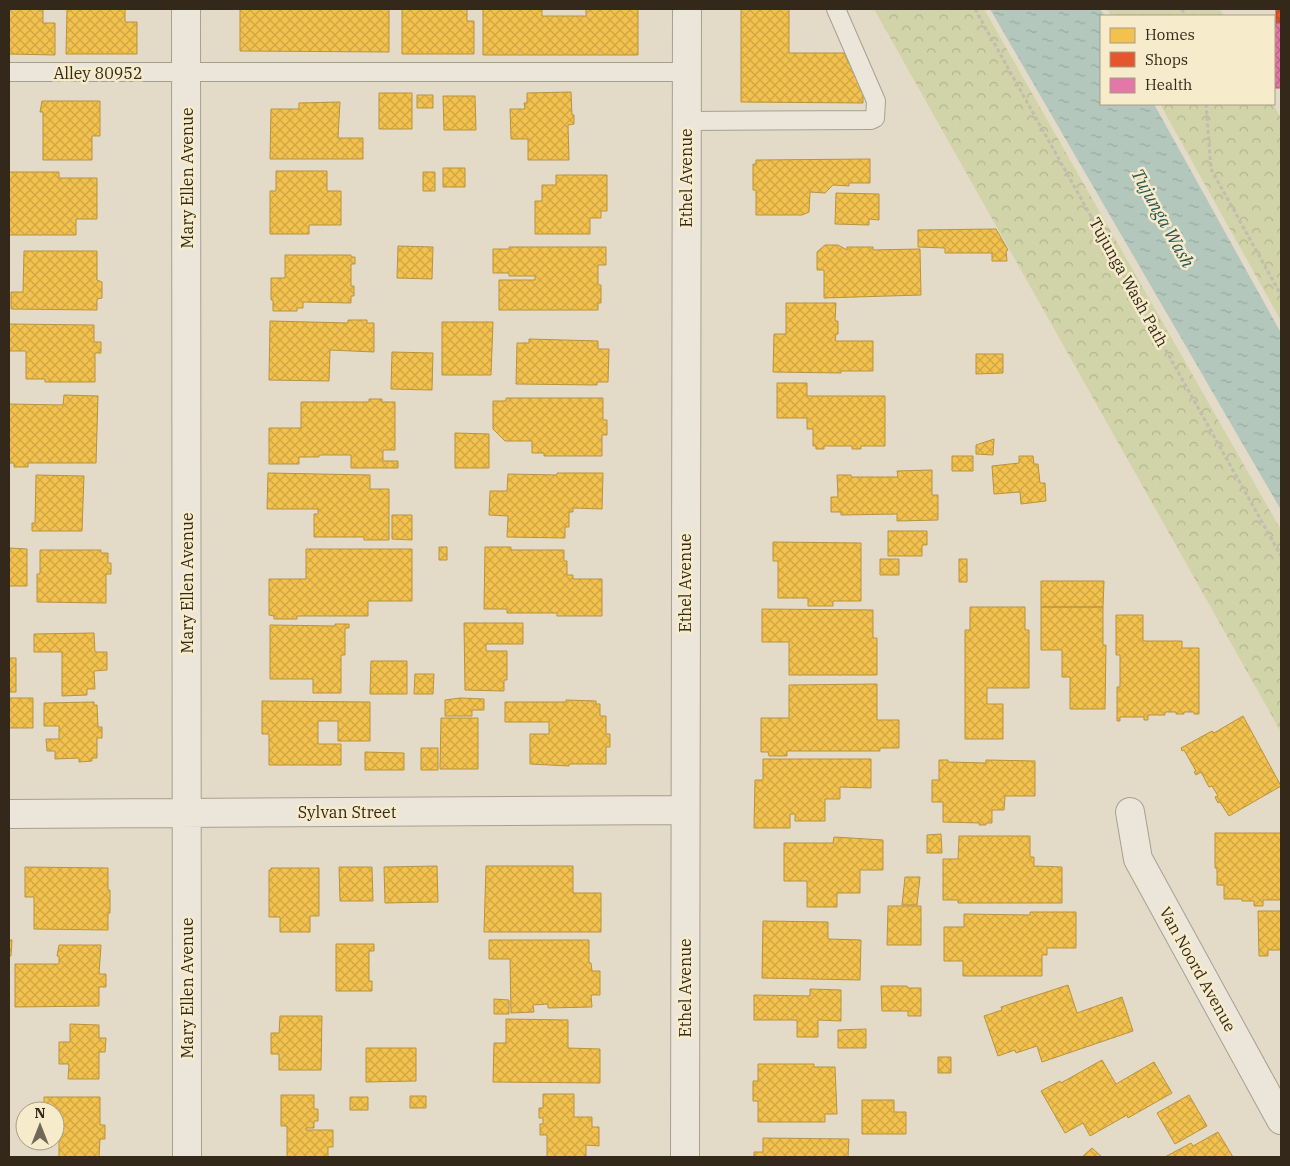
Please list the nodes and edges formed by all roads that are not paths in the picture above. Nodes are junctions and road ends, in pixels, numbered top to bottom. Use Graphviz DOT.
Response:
graph roads {
  1 [pos="186,9"];
  2 [pos="687,9"];
  3 [pos="836,9"];
  4 [pos="9,72"];
  5 [pos="687,72"];
  6 [pos="187,73"];
  7 [pos="687,121"];
  8 [pos="685,810"];
  9 [pos="1130,812"];
  10 [pos="188,813"];
  11 [pos="9,814"];
  12 [pos="1281,1120"];
  13 [pos="187,1157"];
  14 [pos="686,1157"];
  1 -- 6 [label="street, Mary Ellen Avenue"];
  2 -- 5 [label="street, Ethel Avenue"];
  3 -- 7 [label="lane"];
  4 -- 6 [label="lane, Alley 80952"];
  5 -- 6 [label="lane, Alley 80952"];
  5 -- 7 [label="street, Ethel Avenue"];
  6 -- 10 [label="street, Mary Ellen Avenue"];
  7 -- 8 [label="street, Ethel Avenue"];
  8 -- 10 [label="street, Sylvan Street"];
  8 -- 14 [label="street, Ethel Avenue"];
  9 -- 12 [label="street, Van Noord Avenue"];
  10 -- 11 [label="street, Sylvan Street"];
  10 -- 13 [label="street, Mary Ellen Avenue"];
}
